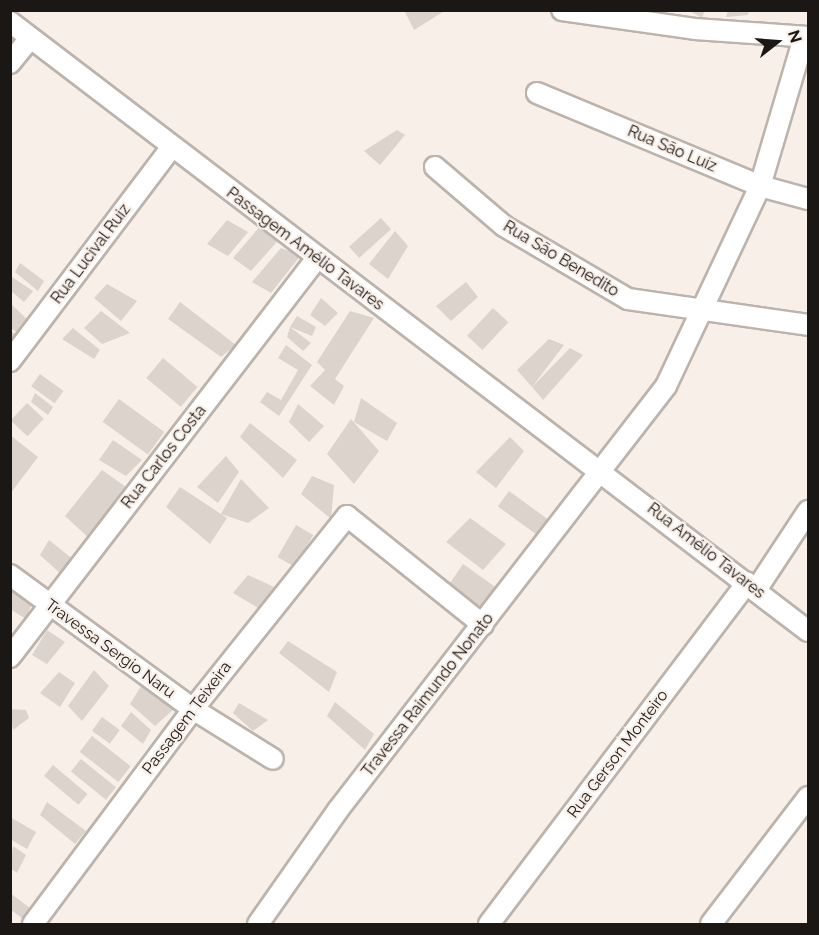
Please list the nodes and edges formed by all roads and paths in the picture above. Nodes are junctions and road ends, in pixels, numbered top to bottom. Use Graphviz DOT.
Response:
graph roads {
  1 [pos="562,10"];
  2 [pos="10,22"];
  3 [pos="806,37"];
  4 [pos="30,38"];
  5 [pos="10,63"];
  6 [pos="537,93"];
  7 [pos="171,148"];
  8 [pos="435,167"];
  9 [pos="760,186"];
  10 [pos="808,199"];
  11 [pos="317,258"];
  12 [pos="705,313"];
  13 [pos="808,325"];
  14 [pos="10,361"];
  15 [pos="603,470"];
  16 [pos="808,511"];
  17 [pos="10,575"];
  18 [pos="751,587"];
  19 [pos="49,606"];
  20 [pos="483,625"];
  21 [pos="808,631"];
  22 [pos="10,657"];
  23 [pos="193,709"];
  24 [pos="273,759"];
  25 [pos="808,797"];
  26 [pos="33,924"];
  27 [pos="258,924"];
  28 [pos="489,924"];
  29 [pos="711,924"];
  1 -- 3 [label="street"];
  2 -- 4 [label="street, Passagem Amélio Tavares"];
  3 -- 9 [label="street, Travessa Raimundo Nonato"];
  4 -- 5 [label="street"];
  4 -- 7 [label="street, Passagem Amélio Tavares"];
  6 -- 9 [label="street, Rua São Luíz"];
  7 -- 11 [label="street, Passagem Amélio Tavares"];
  7 -- 14 [label="street, Rua Lucival Ruiz"];
  8 -- 12 [label="street, Rua São Benedito"];
  9 -- 10 [label="street, Rua São Luíz"];
  9 -- 12 [label="street, Travessa Raimundo Nonato"];
  11 -- 15 [label="street, Passagem Amélio Tavares"];
  11 -- 19 [label="street, Rua Carlos Costa"];
  12 -- 13 [label="street, Rua São Benedito"];
  12 -- 15 [label="street, Travessa Raimundo Nonato"];
  15 -- 18 [label="street, Rua Amélio Tavares"];
  15 -- 20 [label="street, Travessa Raimundo Nonato"];
  16 -- 18 [label="street, Rua Gerson Monteiro"];
  17 -- 19 [label="street, Travessa Sergio Naru"];
  18 -- 21 [label="street, Rua Amélio Tavares"];
  18 -- 28 [label="street, Rua Gerson Monteiro"];
  19 -- 22 [label="street, Rua Carlos Costa"];
  19 -- 23 [label="street, Travessa Sergio Naru"];
  20 -- 23 [label="street, Passagem Teixeira"];
  20 -- 27 [label="street, Travessa Raimundo Nonato"];
  23 -- 24 [label="street, Travessa Sergio Naru"];
  23 -- 26 [label="street, Passagem Teixeira"];
  25 -- 29 [label="street"];
}
